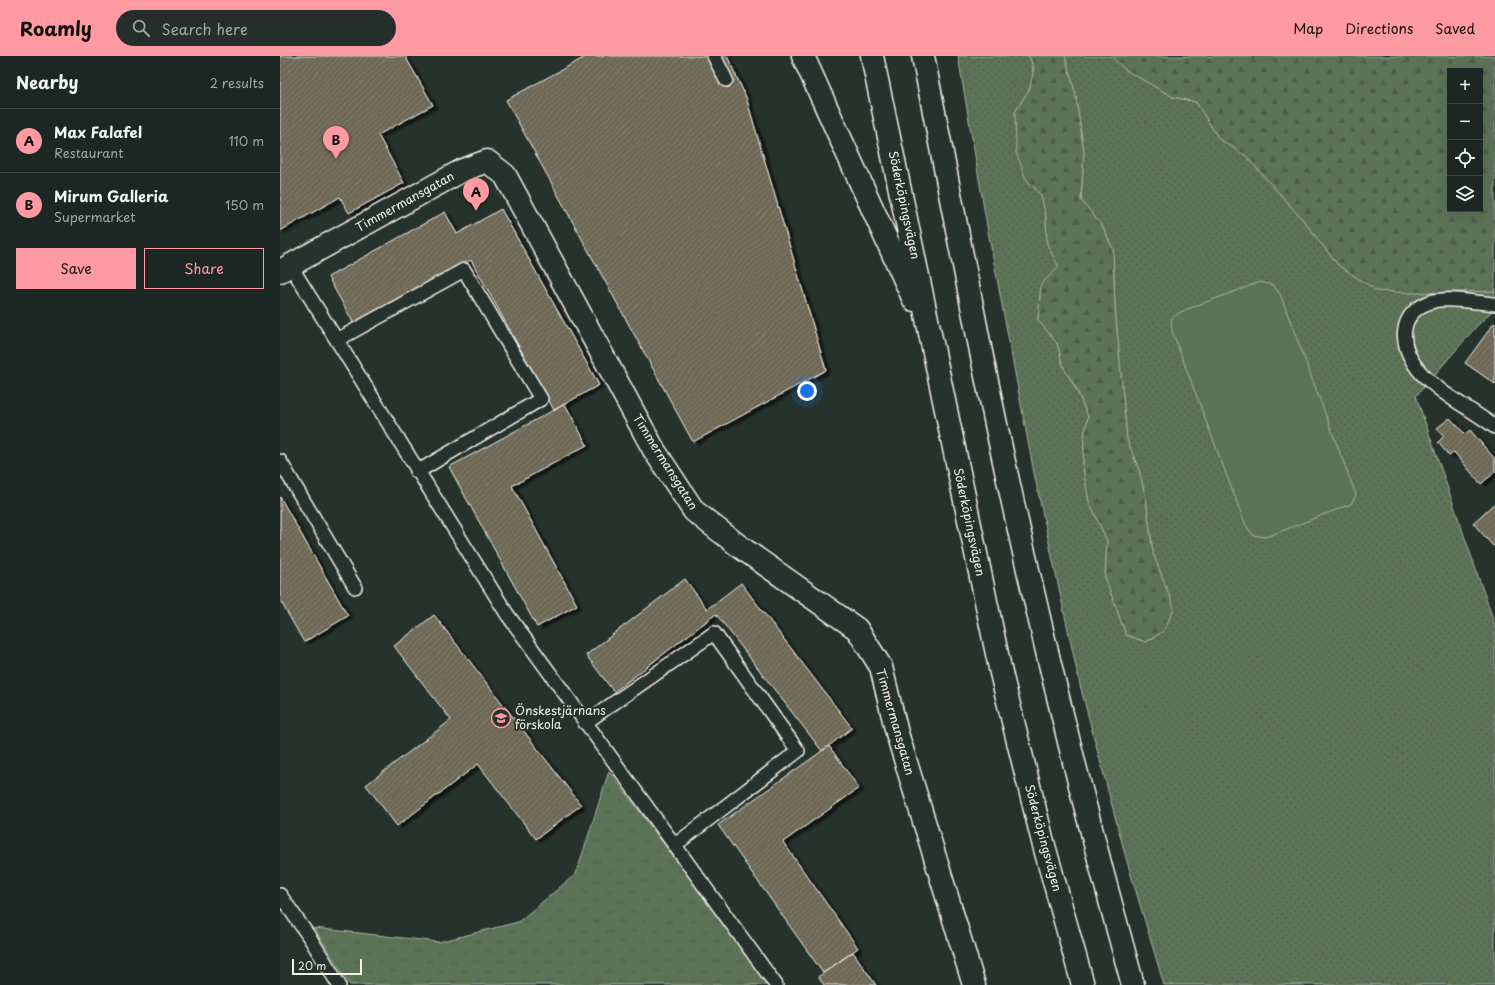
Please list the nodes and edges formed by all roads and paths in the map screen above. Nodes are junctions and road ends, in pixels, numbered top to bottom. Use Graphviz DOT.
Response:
graph roads {
  1 [pos="714,56"];
  2 [pos="803,56"];
  3 [pos="872,56"];
  4 [pos="923,56"];
  5 [pos="726,80"];
  6 [pos="285,268"];
  7 [pos="1495,304"];
  8 [pos="931,338"];
  9 [pos="337,340"];
  10 [pos="1495,427"];
  11 [pos="280,461"];
  12 [pos="417,472"];
  13 [pos="355,587"];
  14 [pos="585,723"];
  15 [pos="675,845"];
  16 [pos="280,895"];
  17 [pos="340,985"];
  18 [pos="776,985"];
  19 [pos="974,985"];
  20 [pos="1083,985"];
  21 [pos="1133,985"];
  1 -- 5 [label="lane"];
  2 -- 8 [label="main road"];
  3 -- 8 [label="main road, Söderköpingsvägen"];
  4 -- 21 [label="main road"];
  6 -- 9 [label="lane"];
  6 -- 19 [label="main road, Timmermansgatan"];
  7 -- 10 [label="lane"];
  8 -- 20 [label="main road, Söderköpingsvägen"];
  9 -- 12 [label="lane"];
  9 -- 12 [label="lane"];
  11 -- 13 [label="lane"];
  12 -- 14 [label="lane"];
  14 -- 15 [label="lane"];
  14 -- 15 [label="lane"];
  15 -- 18 [label="lane"];
  16 -- 17 [label="lane"];
}
